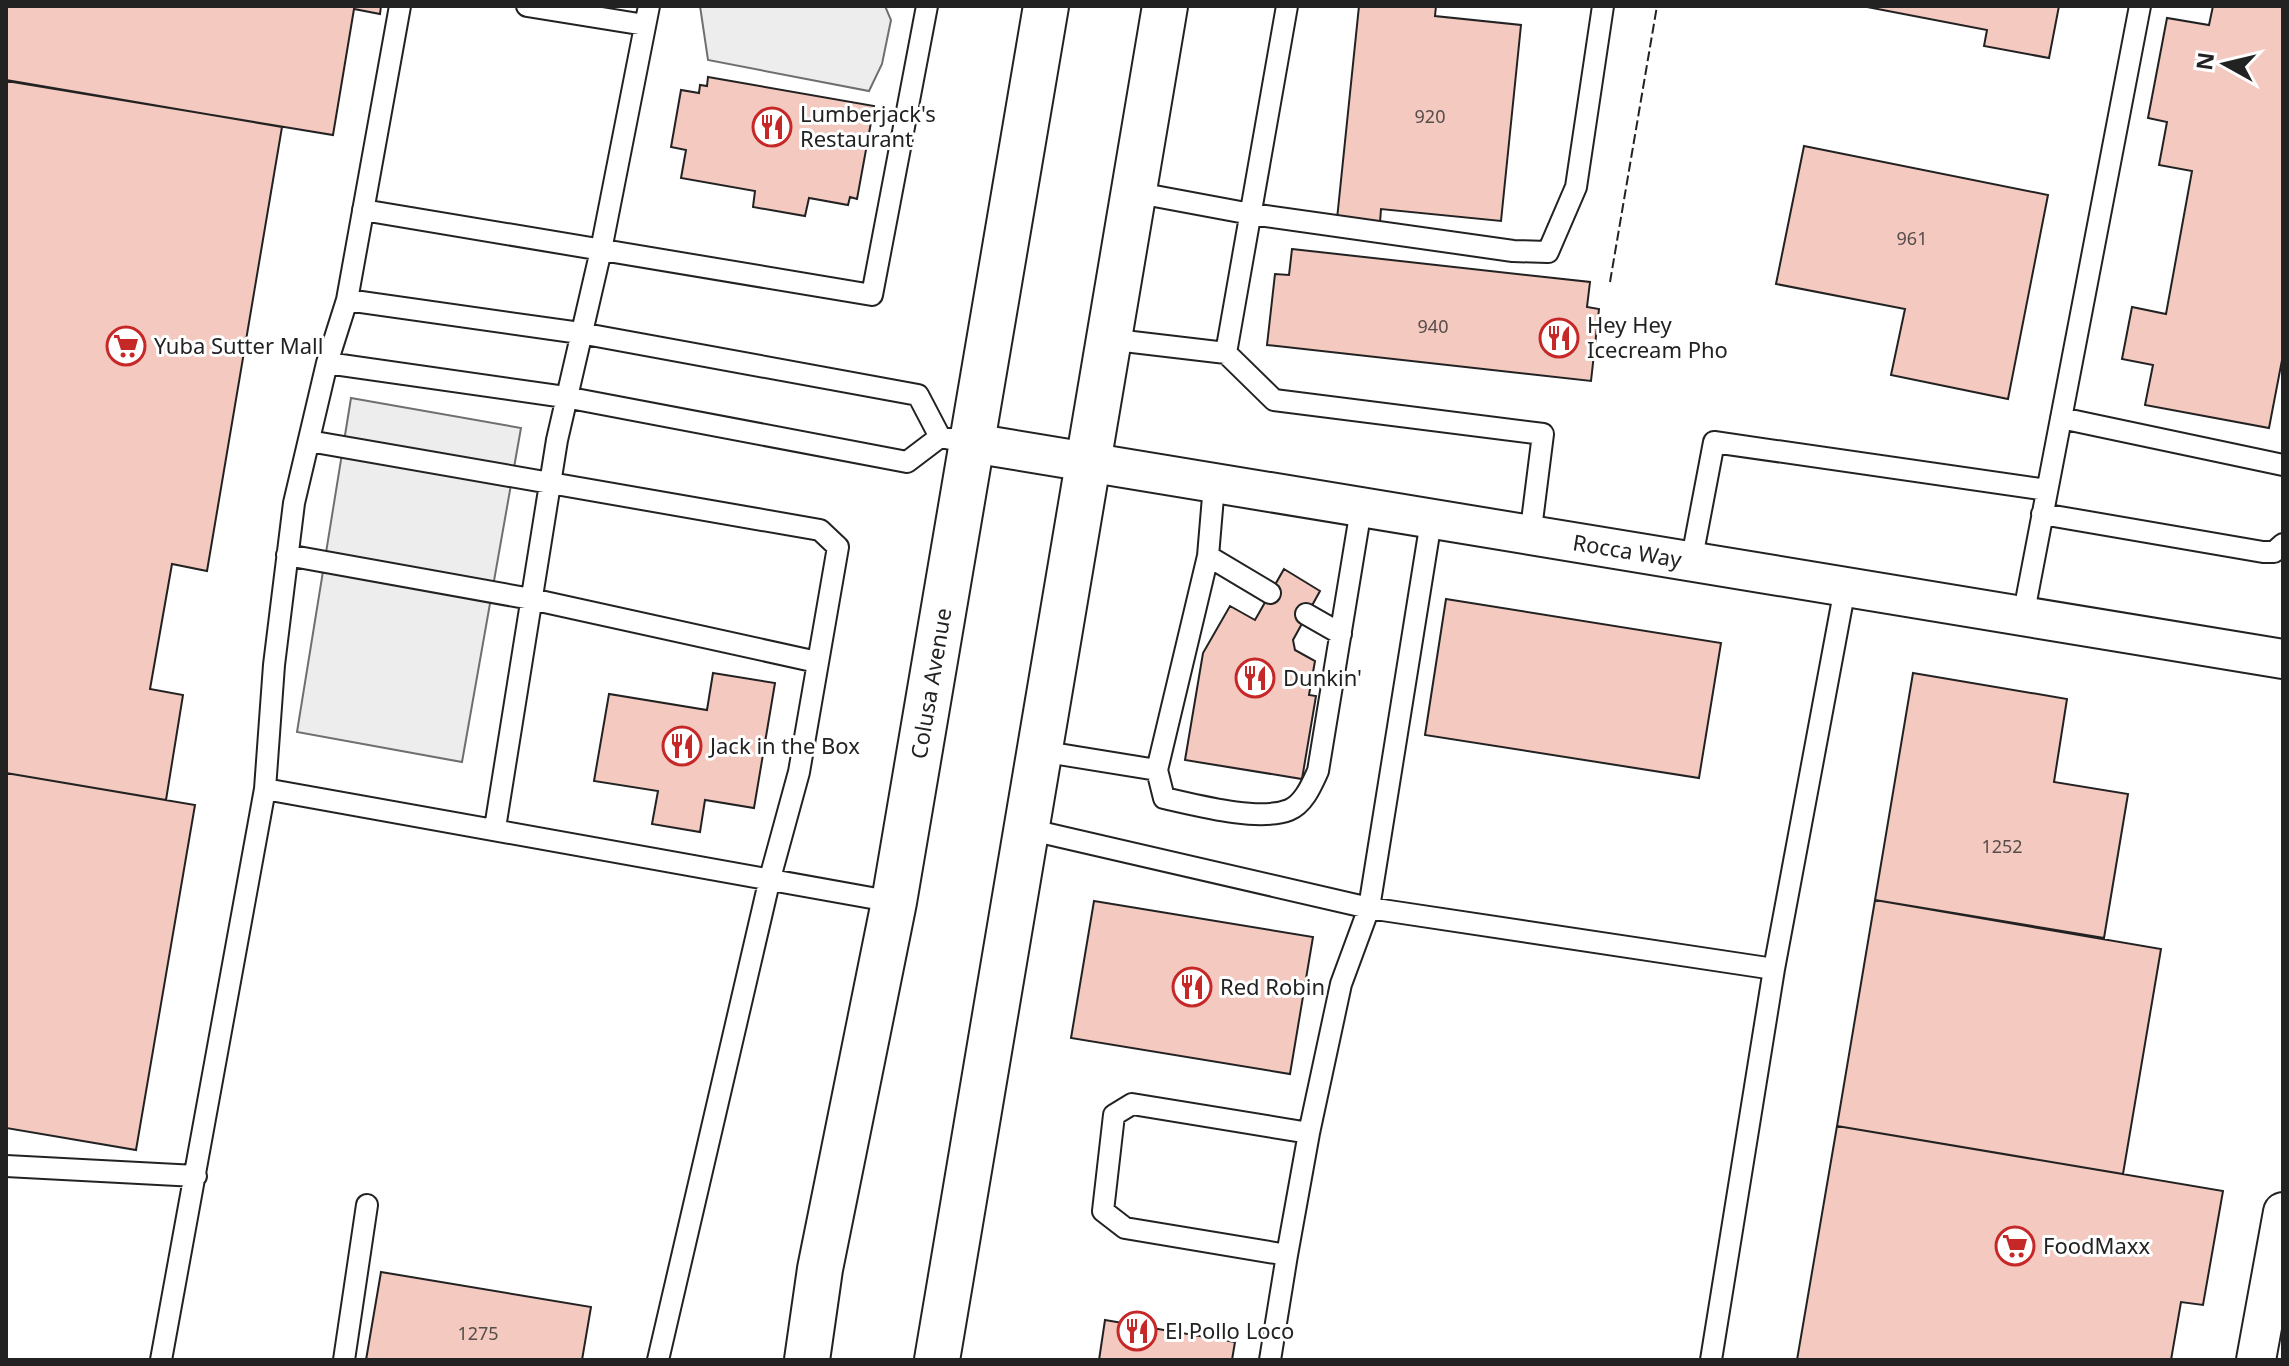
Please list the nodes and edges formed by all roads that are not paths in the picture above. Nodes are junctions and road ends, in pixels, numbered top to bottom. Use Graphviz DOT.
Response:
graph roads {
  1 [pos="400,6"];
  2 [pos="527,6"];
  3 [pos="927,6"];
  4 [pos="1046,6"];
  5 [pos="1165,6"];
  6 [pos="1287,6"];
  7 [pos="1603,6"];
  8 [pos="2140,6"];
  9 [pos="647,16"];
  10 [pos="1133,192"];
  11 [pos="363,210"];
  12 [pos="1251,214"];
  13 [pos="601,250"];
  14 [pos="347,300"];
  15 [pos="580,333"];
  16 [pos="1107,339"];
  17 [pos="1226,353"];
  18 [pos="327,363"];
  19 [pos="565,397"];
  20 [pos="2061,418"];
  21 [pos="956,440"];
  22 [pos="309,441"];
  23 [pos="1089,465"];
  24 [pos="2283,465"];
  25 [pos="550,481"];
  26 [pos="1214,485"];
  27 [pos="2047,490"];
  28 [pos="1361,509"];
  29 [pos="2042,514"];
  30 [pos="1431,521"];
  31 [pos="1530,537"];
  32 [pos="2283,544"];
  33 [pos="287,555"];
  34 [pos="1208,556"];
  35 [pos="1691,563"];
  36 [pos="1845,588"];
  37 [pos="1270,593"];
  38 [pos="531,599"];
  39 [pos="1306,614"];
  40 [pos="2023,617"];
  41 [pos="1341,634"];
  42 [pos="2283,659"];
  43 [pos="817,662"];
  44 [pos="1040,751"];
  45 [pos="1157,770"];
  46 [pos="265,789"];
  47 [pos="495,828"];
  48 [pos="1027,829"];
  49 [pos="770,878"];
  50 [pos="894,902"];
  51 [pos="1369,908"];
  52 [pos="1774,969"];
  53 [pos="1309,1133"];
  54 [pos="6,1166"];
  55 [pos="196,1176"];
  56 [pos="367,1205"];
  57 [pos="2283,1212"];
  58 [pos="1287,1255"];
  59 [pos="161,1360"];
  60 [pos="344,1360"];
  61 [pos="658,1360"];
  62 [pos="807,1360"];
  63 [pos="937,1360"];
  64 [pos="1270,1360"];
  65 [pos="1711,1360"];
  66 [pos="2256,1360"];
  1 -- 11 [label="lane"];
  2 -- 9 [label="lane"];
  3 -- 13 [label="lane"];
  4 -- 21 [label="highway, Colusa Avenue"];
  5 -- 10 [label="highway"];
  6 -- 12 [label="lane"];
  7 -- 12 [label="lane"];
  8 -- 20 [label="lane"];
  9 -- 13 [label="lane"];
  10 -- 12 [label="lane"];
  10 -- 16 [label="highway"];
  11 -- 13 [label="lane"];
  11 -- 14 [label="lane"];
  12 -- 17 [label="lane"];
  13 -- 15 [label="lane"];
  14 -- 15 [label="lane"];
  14 -- 18 [label="lane"];
  15 -- 19 [label="lane"];
  15 -- 21 [label="lane"];
  16 -- 17 [label="lane"];
  16 -- 23 [label="highway"];
  17 -- 31 [label="lane"];
  18 -- 19 [label="lane"];
  18 -- 22 [label="lane"];
  19 -- 21 [label="lane"];
  19 -- 25 [label="lane"];
  20 -- 24 [label="lane"];
  20 -- 27 [label="lane"];
  21 -- 23 [label="street, Rocca Way"];
  21 -- 50 [label="highway, Colusa Avenue"];
  22 -- 25 [label="lane"];
  22 -- 33 [label="lane"];
  23 -- 26 [label="street, Rocca Way"];
  23 -- 44 [label="highway"];
  25 -- 38 [label="lane"];
  25 -- 43 [label="lane"];
  26 -- 28 [label="street, Rocca Way"];
  26 -- 34 [label="lane"];
  27 -- 29 [label="lane"];
  27 -- 35 [label="lane"];
  28 -- 30 [label="street, Rocca Way"];
  28 -- 41 [label="lane"];
  29 -- 32 [label="lane"];
  29 -- 40 [label="lane"];
  30 -- 31 [label="street, Rocca Way"];
  30 -- 51 [label="lane"];
  31 -- 35 [label="street, Rocca Way"];
  33 -- 38 [label="lane"];
  33 -- 46 [label="lane"];
  34 -- 37 [label="lane"];
  34 -- 45 [label="lane"];
  35 -- 36 [label="street, Rocca Way"];
  36 -- 40 [label="street, Rocca Way"];
  36 -- 52 [label="lane"];
  38 -- 43 [label="lane"];
  38 -- 47 [label="lane"];
  39 -- 41 [label="lane"];
  40 -- 42 [label="street, Rocca Way"];
  41 -- 45 [label="lane"];
  43 -- 49 [label="lane"];
  44 -- 45 [label="lane"];
  44 -- 48 [label="highway"];
  46 -- 47 [label="lane"];
  46 -- 55 [label="lane"];
  47 -- 49 [label="lane"];
  48 -- 51 [label="lane"];
  48 -- 63 [label="highway"];
  49 -- 50 [label="lane"];
  49 -- 61 [label="lane"];
  50 -- 62 [label="highway, Colusa Avenue"];
  51 -- 52 [label="lane"];
  51 -- 53 [label="lane"];
  52 -- 65 [label="lane"];
  53 -- 58 [label="lane"];
  53 -- 58 [label="lane"];
  54 -- 55 [label="lane"];
  55 -- 59 [label="lane"];
  56 -- 60 [label="lane"];
  57 -- 66 [label="street"];
  58 -- 64 [label="lane"];
}
